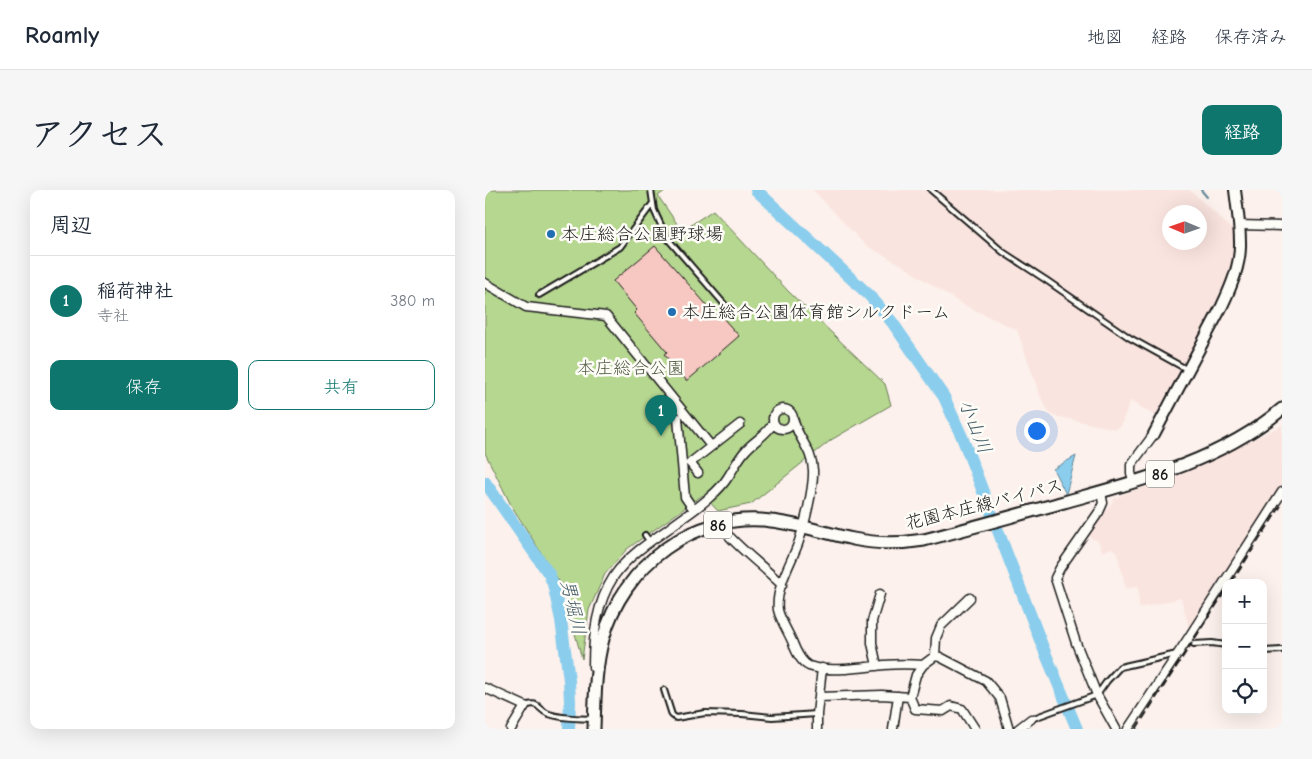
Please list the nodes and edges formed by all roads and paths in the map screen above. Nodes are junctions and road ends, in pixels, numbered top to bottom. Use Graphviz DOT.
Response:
graph roads {
  1 [pos="651,190"];
  2 [pos="931,190"];
  3 [pos="1235,190"];
  4 [pos="653,203"];
  5 [pos="1239,225"];
  6 [pos="1282,226"];
  7 [pos="485,283"];
  8 [pos="539,295"];
  9 [pos="725,305"];
  10 [pos="1188,370"];
  11 [pos="1282,409"];
  12 [pos="678,418"];
  13 [pos="794,421"];
  14 [pos="740,424"];
  15 [pos="774,427"];
  16 [pos="787,429"];
  17 [pos="796,431"];
  18 [pos="1154,434"];
  19 [pos="711,446"];
  20 [pos="698,472"];
  21 [pos="1134,483"];
  22 [pos="1101,492"];
  23 [pos="1282,492"];
  24 [pos="693,510"];
  25 [pos="803,526"];
  26 [pos="730,538"];
  27 [pos="781,585"];
  28 [pos="880,594"];
  29 [pos="971,598"];
  30 [pos="1187,640"];
  31 [pos="1222,644"];
  32 [pos="1282,650"];
  33 [pos="1267,651"];
  34 [pos="1177,654"];
  35 [pos="935,656"];
  36 [pos="923,665"];
  37 [pos="877,666"];
  38 [pos="822,668"];
  39 [pos="598,672"];
  40 [pos="485,688"];
  41 [pos="664,690"];
  42 [pos="898,696"];
  43 [pos="1095,696"];
  44 [pos="819,697"];
  45 [pos="910,697"];
  46 [pos="525,706"];
  47 [pos="817,714"];
  48 [pos="1031,719"];
  49 [pos="594,726"];
  50 [pos="511,729"];
  51 [pos="817,729"];
  52 [pos="893,729"];
  53 [pos="975,729"];
  54 [pos="1009,729"];
  55 [pos="1018,729"];
  56 [pos="1116,729"];
  57 [pos="1127,729"];
  1 -- 4 [label="lane"];
  2 -- 10 [label="lane"];
  3 -- 5 [label="street"];
  4 -- 8 [label="lane"];
  4 -- 9 [label="lane"];
  5 -- 6 [label="street"];
  5 -- 10 [label="street"];
  7 -- 19 [label="street"];
  10 -- 18 [label="street"];
  11 -- 21 [label="main road, 花園本庄線バイパス / 86"];
  12 -- 24 [label="street"];
  13 -- 15 [label="street"];
  13 -- 16 [label="street"];
  13 -- 17 [label="street"];
  14 -- 19 [label="street"];
  15 -- 16 [label="street"];
  15 -- 24 [label="street"];
  16 -- 17 [label="street"];
  17 -- 25 [label="street"];
  18 -- 21 [label="street"];
  19 -- 20 [label="street"];
  21 -- 22 [label="main road, 花園本庄線バイパス / 86"];
  22 -- 25 [label="main road, 花園本庄線バイパス / 86"];
  22 -- 43 [label="street"];
  23 -- 30 [label="street"];
  24 -- 39 [label="street"];
  25 -- 27 [label="street"];
  25 -- 39 [label="main road, 花園本庄線バイパス / 86"];
  26 -- 27 [label="street"];
  27 -- 38 [label="street"];
  28 -- 37 [label="street"];
  29 -- 35 [label="street"];
  30 -- 31 [label="lane"];
  30 -- 34 [label="street"];
  32 -- 33 [label="lane"];
  34 -- 43 [label="lane"];
  34 -- 57 [label="street"];
  35 -- 36 [label="street"];
  35 -- 54 [label="street"];
  36 -- 37 [label="street"];
  36 -- 45 [label="street"];
  37 -- 38 [label="street"];
  38 -- 44 [label="street"];
  39 -- 49 [label="main road, 花園本庄線バイパス / 86"];
  40 -- 46 [label="street"];
  41 -- 47 [label="lane"];
  42 -- 44 [label="street"];
  42 -- 45 [label="street"];
  42 -- 52 [label="street"];
  43 -- 48 [label="lane"];
  43 -- 56 [label="street"];
  44 -- 47 [label="street"];
  45 -- 53 [label="street"];
  46 -- 49 [label="lane"];
  46 -- 50 [label="street"];
  47 -- 51 [label="street"];
  48 -- 55 [label="street"];
}
